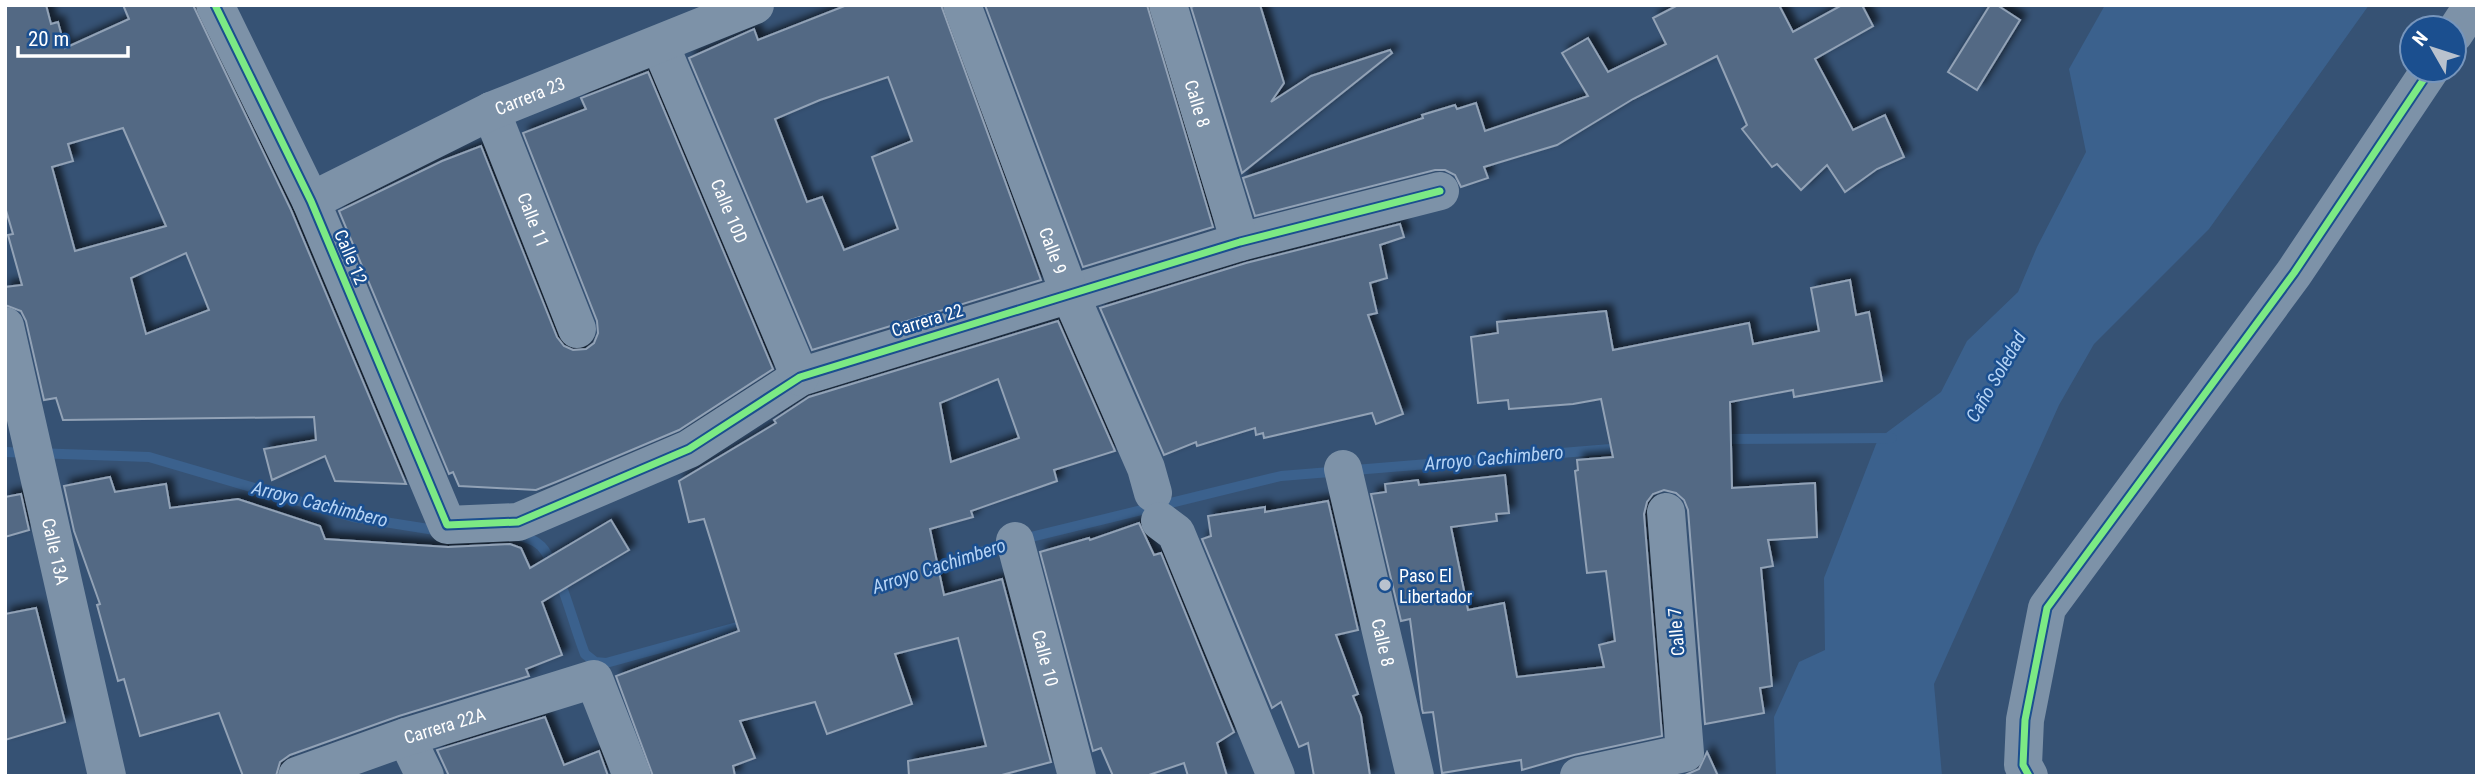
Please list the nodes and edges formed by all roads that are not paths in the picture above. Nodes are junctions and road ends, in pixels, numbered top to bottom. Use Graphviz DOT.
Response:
graph roads {
  1 [pos="215,5"];
  2 [pos="755,5"];
  3 [pos="962,5"];
  4 [pos="1168,5"];
  5 [pos="660,45"];
  6 [pos="2421,84"];
  7 [pos="491,111"];
  8 [pos="1440,191"];
  9 [pos="311,201"];
  10 [pos="1240,242"];
  11 [pos="1069,292"];
  12 [pos="5,326"];
  13 [pos="577,329"];
  14 [pos="800,377"];
  15 [pos="1343,469"];
  16 [pos="1667,512"];
  17 [pos="447,525"];
  18 [pos="1015,541"];
  19 [pos="406,737"];
  20 [pos="107,776"];
  21 [pos="297,776"];
  22 [pos="425,776"];
  23 [pos="632,776"];
  24 [pos="1076,776"];
  25 [pos="1276,776"];
  26 [pos="1415,776"];
  27 [pos="1579,776"];
  28 [pos="2029,776"];
  1 -- 9 [label="street, Calle 12"];
  2 -- 5 [label="street, Carrera 23"];
  3 -- 11 [label="street, Calle 9"];
  4 -- 10 [label="street, Calle 8"];
  5 -- 7 [label="street, Carrera 23"];
  5 -- 14 [label="street, Calle 10D"];
  6 -- 28 [label="street"];
  7 -- 9 [label="street, Carrera 23"];
  7 -- 13 [label="street, Calle 11"];
  8 -- 10 [label="street, Carrera 22"];
  9 -- 17 [label="street, Calle 12"];
  10 -- 11 [label="street, Carrera 22"];
  11 -- 14 [label="street, Carrera 22"];
  11 -- 25 [label="street, Calle 9"];
  12 -- 20 [label="street, Calle 13A"];
  14 -- 17 [label="street, Carrera 22"];
  15 -- 26 [label="street, Calle 8"];
  16 -- 27 [label="street, Calle 7"];
  18 -- 24 [label="street, Calle 10"];
  19 -- 21 [label="street, Carrera 22A"];
  19 -- 22 [label="street"];
  19 -- 23 [label="street, Carrera 22A"];
}
